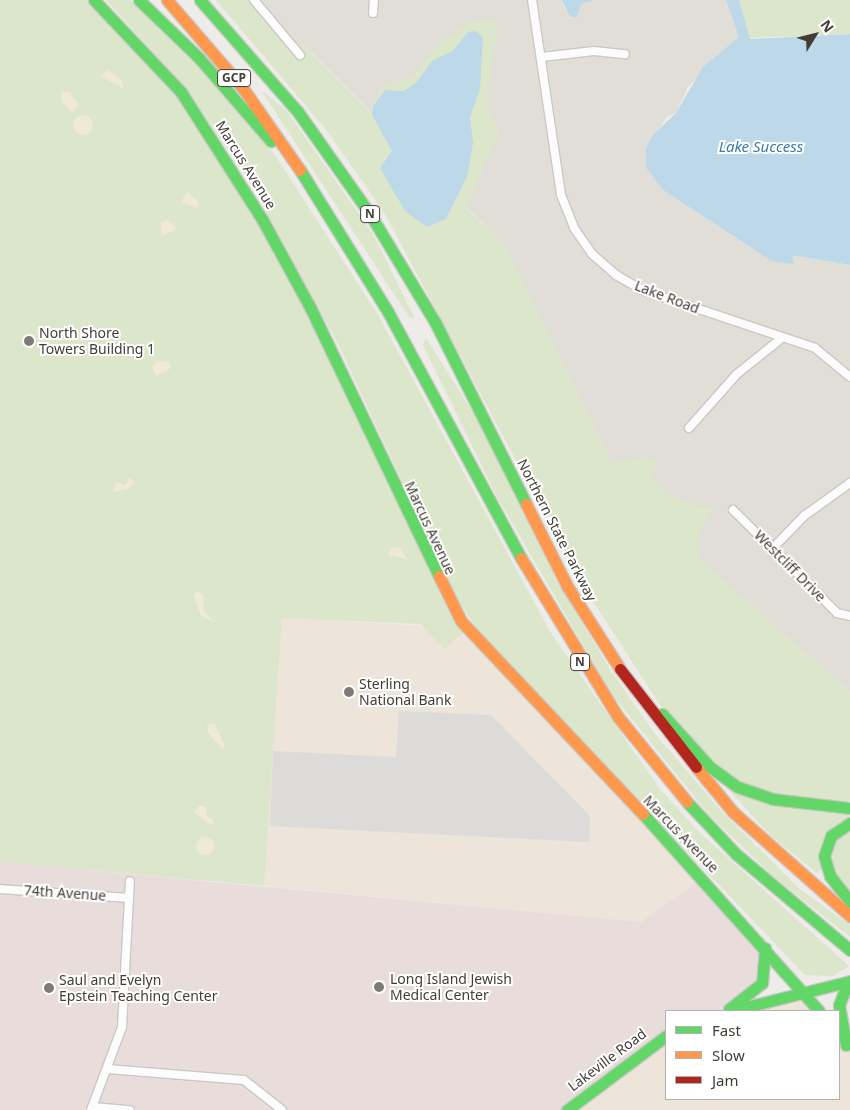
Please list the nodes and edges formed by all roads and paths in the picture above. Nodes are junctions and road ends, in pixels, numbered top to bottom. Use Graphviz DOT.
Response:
graph roads {
  1 [pos="94,0"];
  2 [pos="139,0"];
  3 [pos="167,0"];
  4 [pos="200,0"];
  5 [pos="255,0"];
  6 [pos="374,0"];
  7 [pos="532,0"];
  8 [pos="373,13"];
  9 [pos="625,54"];
  10 [pos="300,55"];
  11 [pos="542,57"];
  12 [pos="298,112"];
  13 [pos="295,160"];
  14 [pos="343,235"];
  15 [pos="782,338"];
  16 [pos="850,377"];
  17 [pos="688,428"];
  18 [pos="850,484"];
  19 [pos="733,510"];
  20 [pos="773,548"];
  21 [pos="850,616"];
  22 [pos="598,639"];
  23 [pos="850,808"];
  24 [pos="850,823"];
  25 [pos="130,881"];
  26 [pos="0,889"];
  27 [pos="130,898"];
  28 [pos="850,902"];
  29 [pos="850,916"];
  30 [pos="765,948"];
  31 [pos="850,950"];
  32 [pos="849,981"];
  33 [pos="804,994"];
  34 [pos="727,1010"];
  35 [pos="734,1010"];
  36 [pos="818,1010"];
  37 [pos="840,1010"];
  38 [pos="840,1011"];
  39 [pos="665,1037"];
  40 [pos="845,1044"];
  41 [pos="108,1069"];
  42 [pos="92,1108"];
  43 [pos="130,1110"];
  44 [pos="282,1110"];
  45 [pos="567,1110"];
  1 -- 30 [label="main road, Marcus Avenue"];
  2 -- 14 [label="main road"];
  3 -- 13 [label="main road, GCP"];
  4 -- 12 [label="main road, GCP"];
  5 -- 10 [label="street"];
  6 -- 8 [label="street"];
  7 -- 11 [label="street, Lake Road"];
  9 -- 11 [label="street"];
  11 -- 15 [label="street, Lake Road"];
  12 -- 22 [label="main road, Northern State Parkway / N"];
  13 -- 14 [label="main road, N"];
  14 -- 31 [label="main road, N"];
  15 -- 16 [label="street, Lake Road"];
  15 -- 17 [label="street"];
  18 -- 20 [label="street"];
  19 -- 20 [label="street, Westcliff Drive"];
  20 -- 21 [label="street, Westcliff Drive"];
  22 -- 23 [label="main road"];
  22 -- 29 [label="main road, Northern State Parkway / N"];
  24 -- 28 [label="main road"];
  25 -- 27 [label="street"];
  26 -- 27 [label="street, 74th Avenue"];
  27 -- 41 [label="street"];
  30 -- 33 [label="main road, Marcus Avenue"];
  30 -- 34 [label="main road"];
  32 -- 33 [label="main road"];
  32 -- 37 [label="main road"];
  33 -- 35 [label="main road"];
  33 -- 36 [label="main road, Marcus Avenue"];
  38 -- 40 [label="main road"];
  39 -- 45 [label="main road, Lakeville Road"];
  41 -- 42 [label="street"];
  41 -- 44 [label="street"];
  42 -- 43 [label="street"];
}
